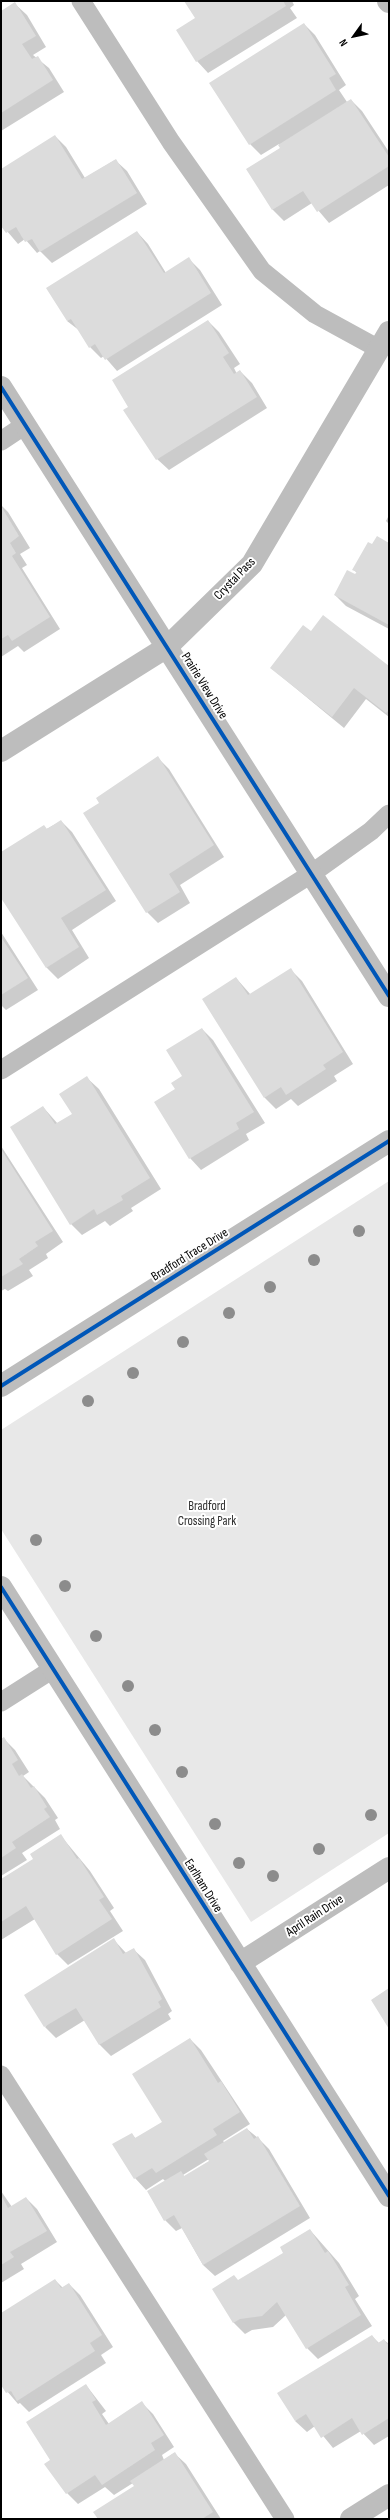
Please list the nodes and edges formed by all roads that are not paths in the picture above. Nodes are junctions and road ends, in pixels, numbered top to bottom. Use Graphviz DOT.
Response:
graph roads {
  1 [pos="81,1"];
  2 [pos="384,341"];
  3 [pos="1,387"];
  4 [pos="25,425"];
  5 [pos="1,441"];
  6 [pos="167,647"];
  7 [pos="1,751"];
  8 [pos="389,814"];
  9 [pos="311,874"];
  10 [pos="389,996"];
  11 [pos="1,1070"];
  12 [pos="389,1141"];
  13 [pos="1,1386"];
  14 [pos="1,1587"];
  15 [pos="53,1669"];
  16 [pos="1,1702"];
  17 [pos="389,1868"];
  18 [pos="240,1963"];
  19 [pos="1,2074"];
  20 [pos="387,2187"];
  21 [pos="389,2495"];
  22 [pos="285,2519"];
  23 [pos="351,2519"];
  1 -- 2 [label="lane"];
  2 -- 6 [label="street, Crystal Pass"];
  3 -- 4 [label="street, Prairie View Drive"];
  4 -- 5 [label="lane"];
  4 -- 6 [label="street, Prairie View Drive"];
  6 -- 7 [label="street, Crystal Pass"];
  6 -- 9 [label="street, Prairie View Drive"];
  8 -- 9 [label="lane"];
  9 -- 10 [label="street, Prairie View Drive"];
  9 -- 11 [label="lane"];
  12 -- 13 [label="street, Bradford Trace Drive"];
  14 -- 15 [label="street, Earlham Drive"];
  15 -- 16 [label="lane"];
  15 -- 18 [label="street, Earlham Drive"];
  17 -- 18 [label="street, April Rain Drive"];
  18 -- 20 [label="street, Earlham Drive"];
  19 -- 22 [label="lane"];
  21 -- 23 [label="street"];
}
